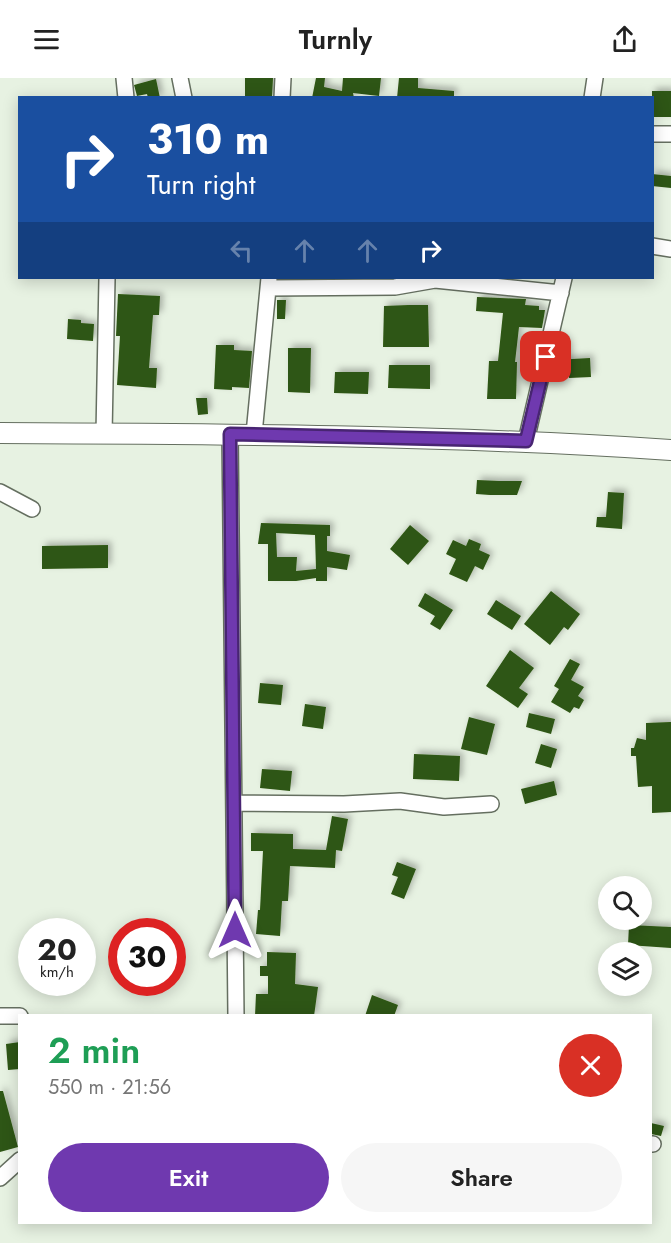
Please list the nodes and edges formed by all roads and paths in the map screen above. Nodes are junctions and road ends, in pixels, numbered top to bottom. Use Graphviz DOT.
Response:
graph roads {
  1 [pos="124,78"];
  2 [pos="180,78"];
  3 [pos="283,78"];
  4 [pos="595,78"];
  5 [pos="126,96"];
  6 [pos="184,96"];
  7 [pos="282,96"];
  8 [pos="592,96"];
  9 [pos="654,134"];
  10 [pos="671,134"];
  11 [pos="654,246"];
  12 [pos="671,249"];
  13 [pos="107,279"];
  14 [pos="564,279"];
  15 [pos="268,283"];
  16 [pos="561,293"];
  17 [pos="0,434"];
  18 [pos="104,434"];
  19 [pos="230,434"];
  20 [pos="254,434"];
  21 [pos="526,441"];
  22 [pos="671,450"];
  23 [pos="0,492"];
  24 [pos="32,509"];
  25 [pos="234,803"];
  26 [pos="491,804"];
  27 [pos="236,1014"];
  28 [pos="0,1016"];
  29 [pos="18,1016"];
  30 [pos="18,1162"];
  31 [pos="0,1178"];
  1 -- 5 [label="street"];
  2 -- 6 [label="street"];
  3 -- 7 [label="street"];
  4 -- 8 [label="street"];
  9 -- 10 [label="street"];
  11 -- 12 [label="street"];
  13 -- 18 [label="street"];
  14 -- 16 [label="street"];
  15 -- 16 [label="street"];
  15 -- 20 [label="street"];
  16 -- 21 [label="street"];
  17 -- 18 [label="main road"];
  18 -- 19 [label="main road"];
  19 -- 20 [label="main road"];
  19 -- 25 [label="street"];
  20 -- 21 [label="main road"];
  21 -- 22 [label="main road"];
  23 -- 24 [label="street"];
  25 -- 26 [label="street"];
  25 -- 27 [label="street"];
  28 -- 29 [label="street"];
  30 -- 31 [label="street"];
}
